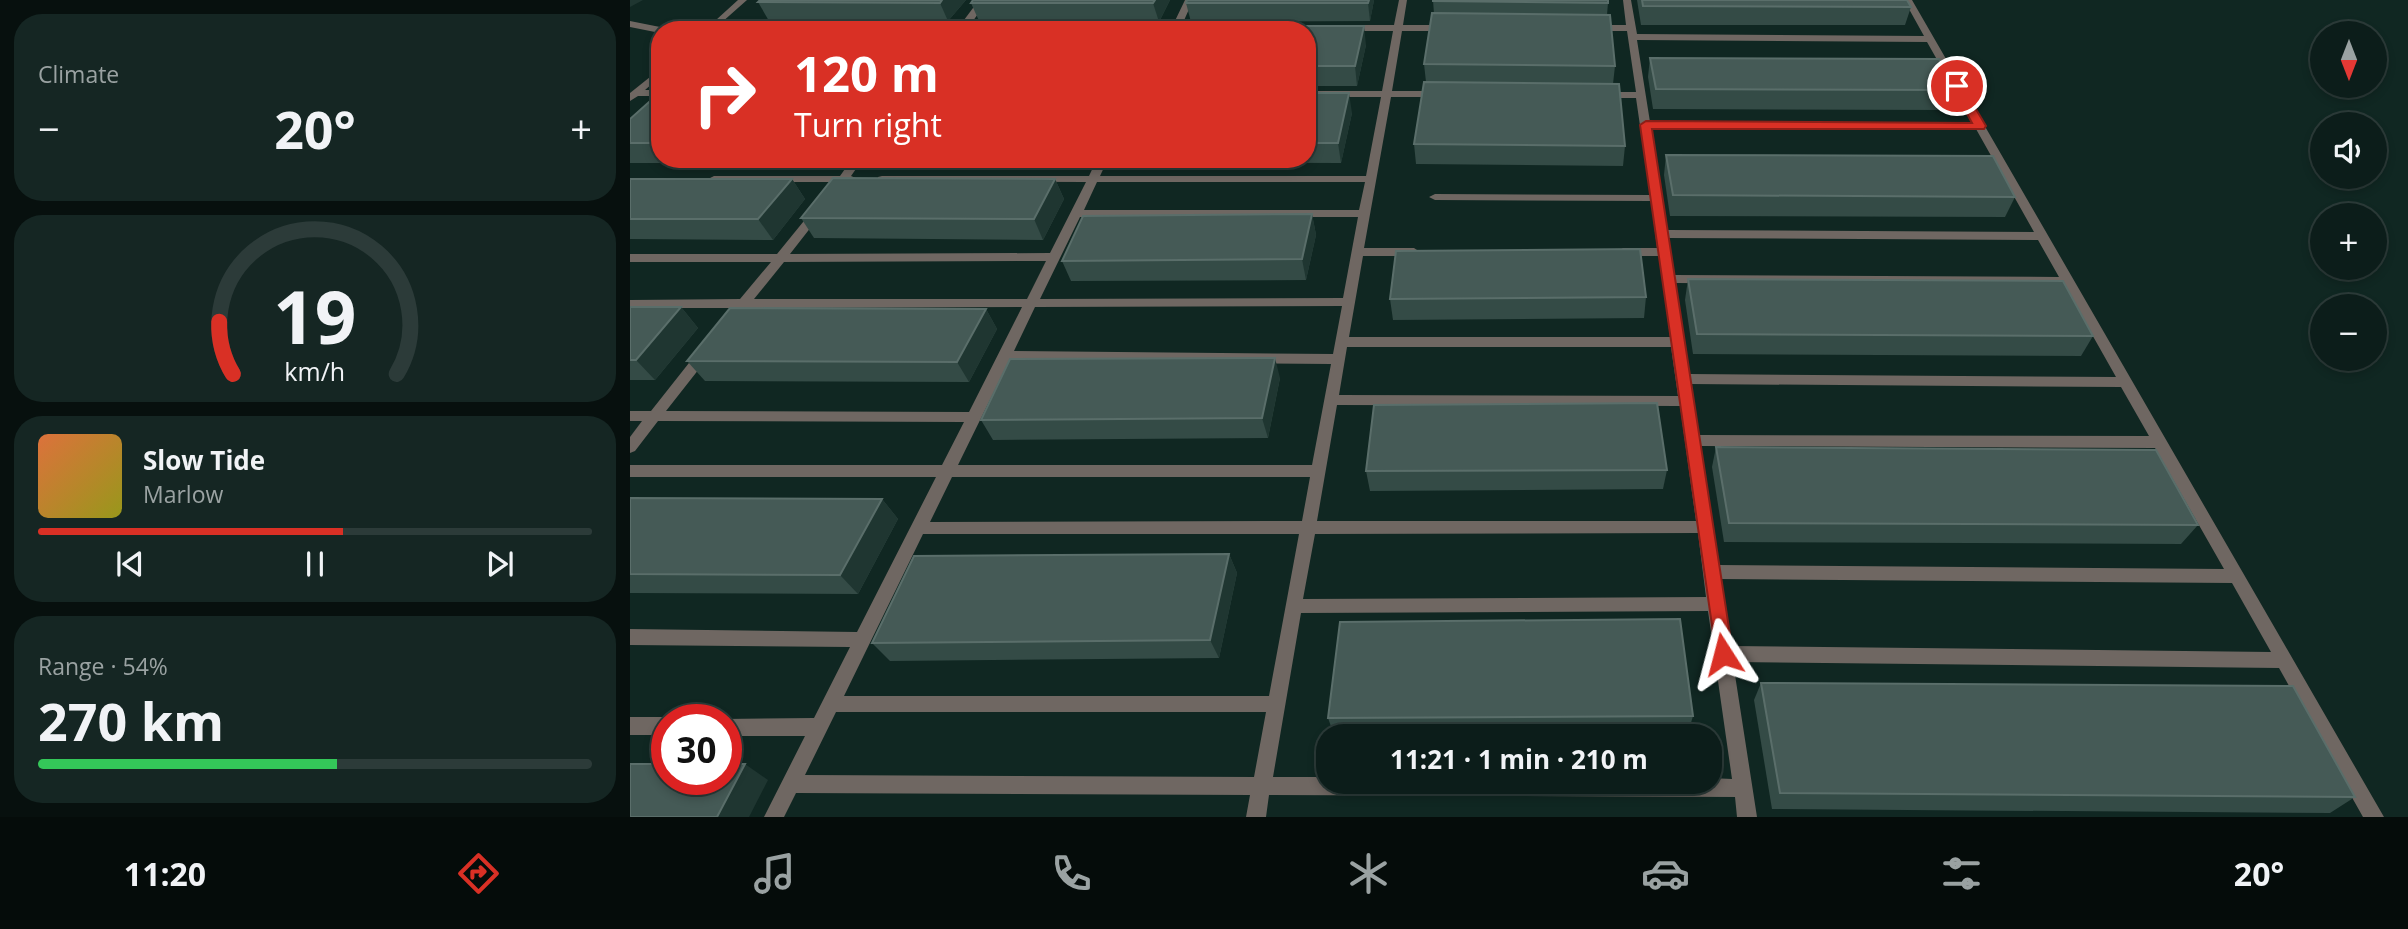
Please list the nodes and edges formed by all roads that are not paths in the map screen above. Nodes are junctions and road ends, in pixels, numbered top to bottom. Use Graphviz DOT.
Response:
graph roads {
  1 [pos="743,0"];
  2 [pos="985,0"];
  3 [pos="1189,0"];
  4 [pos="1403,0"];
  5 [pos="1627,0"];
  6 [pos="1909,0"];
  7 [pos="718,21"];
  8 [pos="968,21"];
  9 [pos="1180,21"];
  10 [pos="630,24"];
  11 [pos="651,28"];
  12 [pos="1329,28"];
  13 [pos="1398,28"];
  14 [pos="1453,28"];
  15 [pos="1576,28"];
  16 [pos="1632,32"];
  17 [pos="1931,40"];
  18 [pos="651,80"];
  19 [pos="1387,93"];
  20 [pos="651,94"];
  21 [pos="1316,94"];
  22 [pos="1453,94"];
  23 [pos="633,95"];
  24 [pos="1587,95"];
  25 [pos="1641,95"];
  26 [pos="1646,125"];
  27 [pos="1980,126"];
  28 [pos="851,168"];
  29 [pos="1099,168"];
  30 [pos="696,179"];
  31 [pos="843,179"];
  32 [pos="1094,179"];
  33 [pos="1371,179"];
  34 [pos="1435,197"];
  35 [pos="1656,198"];
  36 [pos="1076,213"];
  37 [pos="1365,214"];
  38 [pos="1661,234"];
  39 [pos="2043,236"];
  40 [pos="1358,252"];
  41 [pos="1427,252"];
  42 [pos="1608,252"];
  43 [pos="1664,252"];
  44 [pos="1054,257"];
  45 [pos="630,258"];
  46 [pos="780,258"];
  47 [pos="1668,279"];
  48 [pos="2068,281"];
  49 [pos="1032,302"];
  50 [pos="1349,302"];
  51 [pos="630,304"];
  52 [pos="743,304"];
  53 [pos="727,324"];
  54 [pos="1342,342"];
  55 [pos="1678,342"];
  56 [pos="711,345"];
  57 [pos="1004,356"];
  58 [pos="1339,359"];
  59 [pos="1682,379"];
  60 [pos="2126,382"];
  61 [pos="1331,400"];
  62 [pos="1686,401"];
  63 [pos="630,416"];
  64 [pos="655,416"];
  65 [pos="974,417"];
  66 [pos="1692,440"];
  67 [pos="2161,442"];
  68 [pos="630,447"];
  69 [pos="630,471"];
  70 [pos="947,471"];
  71 [pos="1319,471"];
  72 [pos="1309,526"];
  73 [pos="1705,527"];
  74 [pos="918,528"];
  75 [pos="1711,572"];
  76 [pos="2237,576"];
  77 [pos="1716,604"];
  78 [pos="1294,606"];
  79 [pos="630,636"];
  80 [pos="862,640"];
  81 [pos="1723,654"];
  82 [pos="2285,660"];
  83 [pos="830,704"];
  84 [pos="1277,704"];
  85 [pos="630,726"];
  86 [pos="651,726"];
  87 [pos="742,727"];
  88 [pos="819,727"];
  89 [pos="791,784"];
  90 [pos="1262,786"];
  91 [pos="1743,788"];
  92 [pos="774,817"];
  93 [pos="1256,817"];
  94 [pos="1747,817"];
  95 [pos="2374,817"];
  1 -- 7 [label="street"];
  2 -- 8 [label="street"];
  3 -- 9 [label="street"];
  4 -- 13 [label="street"];
  5 -- 16 [label="street"];
  6 -- 17 [label="street"];
  10 -- 11 [label="street"];
  12 -- 13 [label="street"];
  13 -- 14 [label="street"];
  13 -- 19 [label="street"];
  15 -- 16 [label="street"];
  16 -- 17 [label="street"];
  16 -- 25 [label="street"];
  17 -- 27 [label="street"];
  18 -- 23 [label="street"];
  19 -- 21 [label="street"];
  19 -- 22 [label="street"];
  19 -- 33 [label="street"];
  20 -- 23 [label="street"];
  24 -- 25 [label="street"];
  25 -- 26 [label="street"];
  26 -- 27 [label="street"];
  26 -- 35 [label="street"];
  27 -- 39 [label="street"];
  28 -- 31 [label="street"];
  29 -- 32 [label="street"];
  30 -- 31 [label="street"];
  31 -- 32 [label="street"];
  31 -- 46 [label="street"];
  32 -- 33 [label="street"];
  32 -- 36 [label="street"];
  33 -- 37 [label="street"];
  34 -- 35 [label="street"];
  35 -- 38 [label="street"];
  36 -- 37 [label="street"];
  36 -- 44 [label="street"];
  37 -- 40 [label="street"];
  38 -- 39 [label="street"];
  38 -- 43 [label="street"];
  39 -- 48 [label="street"];
  40 -- 41 [label="street"];
  40 -- 50 [label="street"];
  42 -- 43 [label="street"];
  43 -- 47 [label="street"];
  44 -- 46 [label="street"];
  44 -- 49 [label="street"];
  45 -- 46 [label="street"];
  46 -- 52 [label="street"];
  47 -- 48 [label="street"];
  47 -- 55 [label="street"];
  48 -- 60 [label="street"];
  49 -- 50 [label="street"];
  49 -- 52 [label="street"];
  49 -- 57 [label="street"];
  50 -- 54 [label="street"];
  51 -- 52 [label="street"];
  52 -- 53 [label="street"];
  54 -- 55 [label="street"];
  54 -- 58 [label="street"];
  55 -- 59 [label="street"];
  56 -- 64 [label="street"];
  57 -- 58 [label="street"];
  57 -- 65 [label="street"];
  58 -- 61 [label="street"];
  59 -- 60 [label="street"];
  59 -- 62 [label="street"];
  60 -- 67 [label="street"];
  61 -- 62 [label="street"];
  61 -- 71 [label="street"];
  62 -- 66 [label="street"];
  63 -- 64 [label="street"];
  64 -- 65 [label="street"];
  64 -- 68 [label="street"];
  65 -- 70 [label="street"];
  66 -- 67 [label="street"];
  66 -- 73 [label="street"];
  67 -- 76 [label="street"];
  69 -- 70 [label="street"];
  70 -- 71 [label="street"];
  70 -- 74 [label="street"];
  71 -- 72 [label="street"];
  72 -- 73 [label="street"];
  72 -- 74 [label="street"];
  72 -- 78 [label="street"];
  73 -- 75 [label="street"];
  74 -- 80 [label="street"];
  75 -- 76 [label="street"];
  75 -- 77 [label="street"];
  76 -- 82 [label="street"];
  77 -- 78 [label="street"];
  77 -- 81 [label="street"];
  78 -- 84 [label="street"];
  79 -- 80 [label="street"];
  80 -- 83 [label="street"];
  81 -- 82 [label="street"];
  81 -- 91 [label="street"];
  82 -- 95 [label="street"];
  83 -- 84 [label="street"];
  83 -- 88 [label="street"];
  84 -- 90 [label="street"];
  85 -- 86 [label="street"];
  87 -- 88 [label="street"];
  88 -- 89 [label="street"];
  89 -- 90 [label="street"];
  89 -- 92 [label="street"];
  90 -- 91 [label="street"];
  90 -- 93 [label="street"];
  91 -- 94 [label="street"];
}
